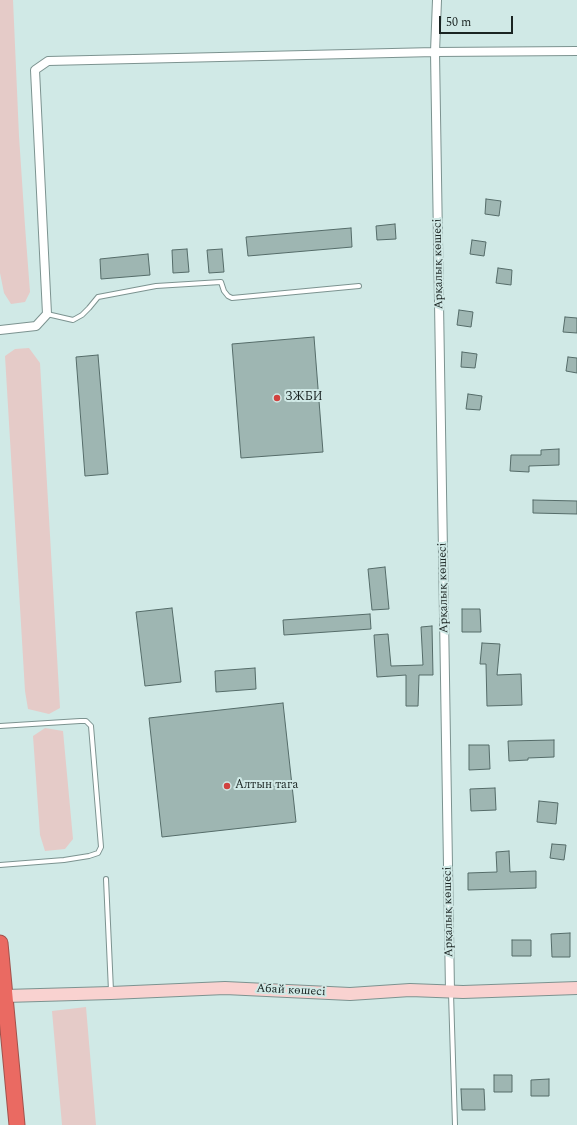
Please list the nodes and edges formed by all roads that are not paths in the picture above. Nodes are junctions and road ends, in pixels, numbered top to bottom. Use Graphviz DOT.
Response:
graph roads {
  1 [pos="437,0"];
  2 [pos="577,51"];
  3 [pos="435,52"];
  4 [pos="359,286"];
  5 [pos="47,314"];
  6 [pos="0,330"];
  7 [pos="0,726"];
  8 [pos="0,865"];
  9 [pos="106,879"];
  10 [pos="0,943"];
  11 [pos="577,988"];
  12 [pos="450,991"];
  13 [pos="111,993"];
  14 [pos="5,996"];
  15 [pos="17,1125"];
  16 [pos="455,1125"];
  1 -- 3 [label="street, Арқалық көшесі"];
  2 -- 3 [label="street"];
  3 -- 5 [label="street"];
  3 -- 12 [label="street, Арқалық көшесі"];
  4 -- 5 [label="lane"];
  5 -- 6 [label="street"];
  7 -- 8 [label="lane"];
  9 -- 13 [label="lane"];
  10 -- 14 [label="highway"];
  11 -- 12 [label="main road, Абай көшесі"];
  12 -- 13 [label="main road, Абай көшесі"];
  12 -- 16 [label="lane, Арқалық көшесі"];
  13 -- 14 [label="main road, Абай көшесі"];
  14 -- 15 [label="highway"];
}
